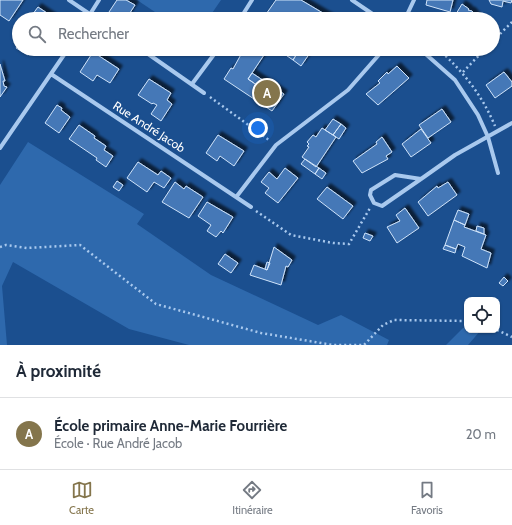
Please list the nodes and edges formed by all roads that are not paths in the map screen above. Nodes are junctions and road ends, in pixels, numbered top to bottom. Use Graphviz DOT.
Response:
graph roads {
  1 [pos="69,0"];
  2 [pos="99,0"];
  3 [pos="252,0"];
  4 [pos="352,0"];
  5 [pos="414,0"];
  6 [pos="87,12"];
  7 [pos="91,12"];
  8 [pos="244,12"];
  9 [pos="370,12"];
  10 [pos="408,12"];
  11 [pos="64,56"];
  12 [pos="151,56"];
  13 [pos="213,56"];
  14 [pos="378,56"];
  15 [pos="428,56"];
  16 [pos="52,74"];
  17 [pos="192,84"];
  18 [pos="204,93"];
  19 [pos="512,123"];
  20 [pos="488,137"];
  21 [pos="0,148"];
  22 [pos="498,173"];
  23 [pos="421,179"];
  24 [pos="237,196"];
  25 [pos="251,207"];
  1 -- 6 [label="street"];
  2 -- 7 [label="street"];
  3 -- 8 [label="street"];
  4 -- 9 [label="street"];
  5 -- 10 [label="street"];
  11 -- 16 [label="street"];
  12 -- 17 [label="street"];
  13 -- 17 [label="street"];
  14 -- 24 [label="street"];
  15 -- 20 [label="street"];
  16 -- 21 [label="street"];
  16 -- 24 [label="street, Rue André Jacob"];
  17 -- 18 [label="street"];
  19 -- 20 [label="street"];
  20 -- 22 [label="street"];
  20 -- 23 [label="street"];
  23 -- 23 [label="street"];
  24 -- 25 [label="street, Rue André Jacob"];
}
